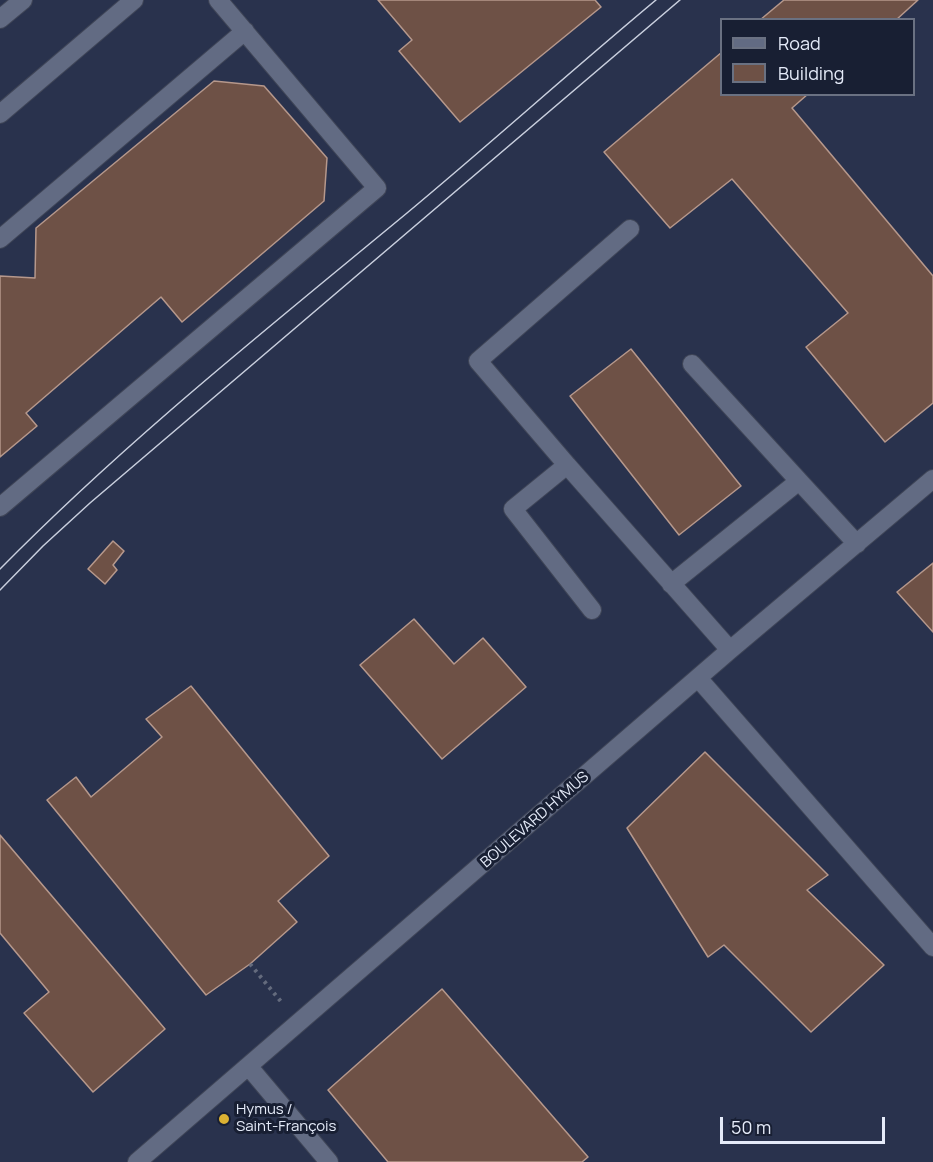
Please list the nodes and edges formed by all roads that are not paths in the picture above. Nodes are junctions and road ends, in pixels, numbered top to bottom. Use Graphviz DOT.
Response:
graph roads {
  1 [pos="23,0"];
  2 [pos="134,0"];
  3 [pos="218,0"];
  4 [pos="0,19"];
  5 [pos="244,31"];
  6 [pos="2,108"];
  7 [pos="630,229"];
  8 [pos="0,239"];
  9 [pos="692,364"];
  10 [pos="567,465"];
  11 [pos="933,479"];
  12 [pos="799,481"];
  13 [pos="0,507"];
  14 [pos="856,544"];
  15 [pos="671,584"];
  16 [pos="592,610"];
  17 [pos="730,650"];
  18 [pos="698,678"];
  19 [pos="933,947"];
  20 [pos="249,1067"];
  21 [pos="137,1162"];
  22 [pos="329,1162"];
  1 -- 4 [label="street"];
  2 -- 6 [label="street"];
  3 -- 5 [label="street"];
  5 -- 8 [label="street"];
  5 -- 13 [label="street"];
  7 -- 10 [label="street"];
  9 -- 12 [label="street"];
  10 -- 15 [label="street"];
  10 -- 16 [label="street"];
  11 -- 14 [label="street, BOULEVARD HYMUS"];
  12 -- 14 [label="street"];
  12 -- 15 [label="street"];
  14 -- 17 [label="street, BOULEVARD HYMUS"];
  15 -- 17 [label="street"];
  17 -- 18 [label="street, BOULEVARD HYMUS"];
  18 -- 19 [label="street"];
  18 -- 20 [label="street, BOULEVARD HYMUS"];
  20 -- 21 [label="street, BOULEVARD HYMUS"];
  20 -- 22 [label="street"];
}
